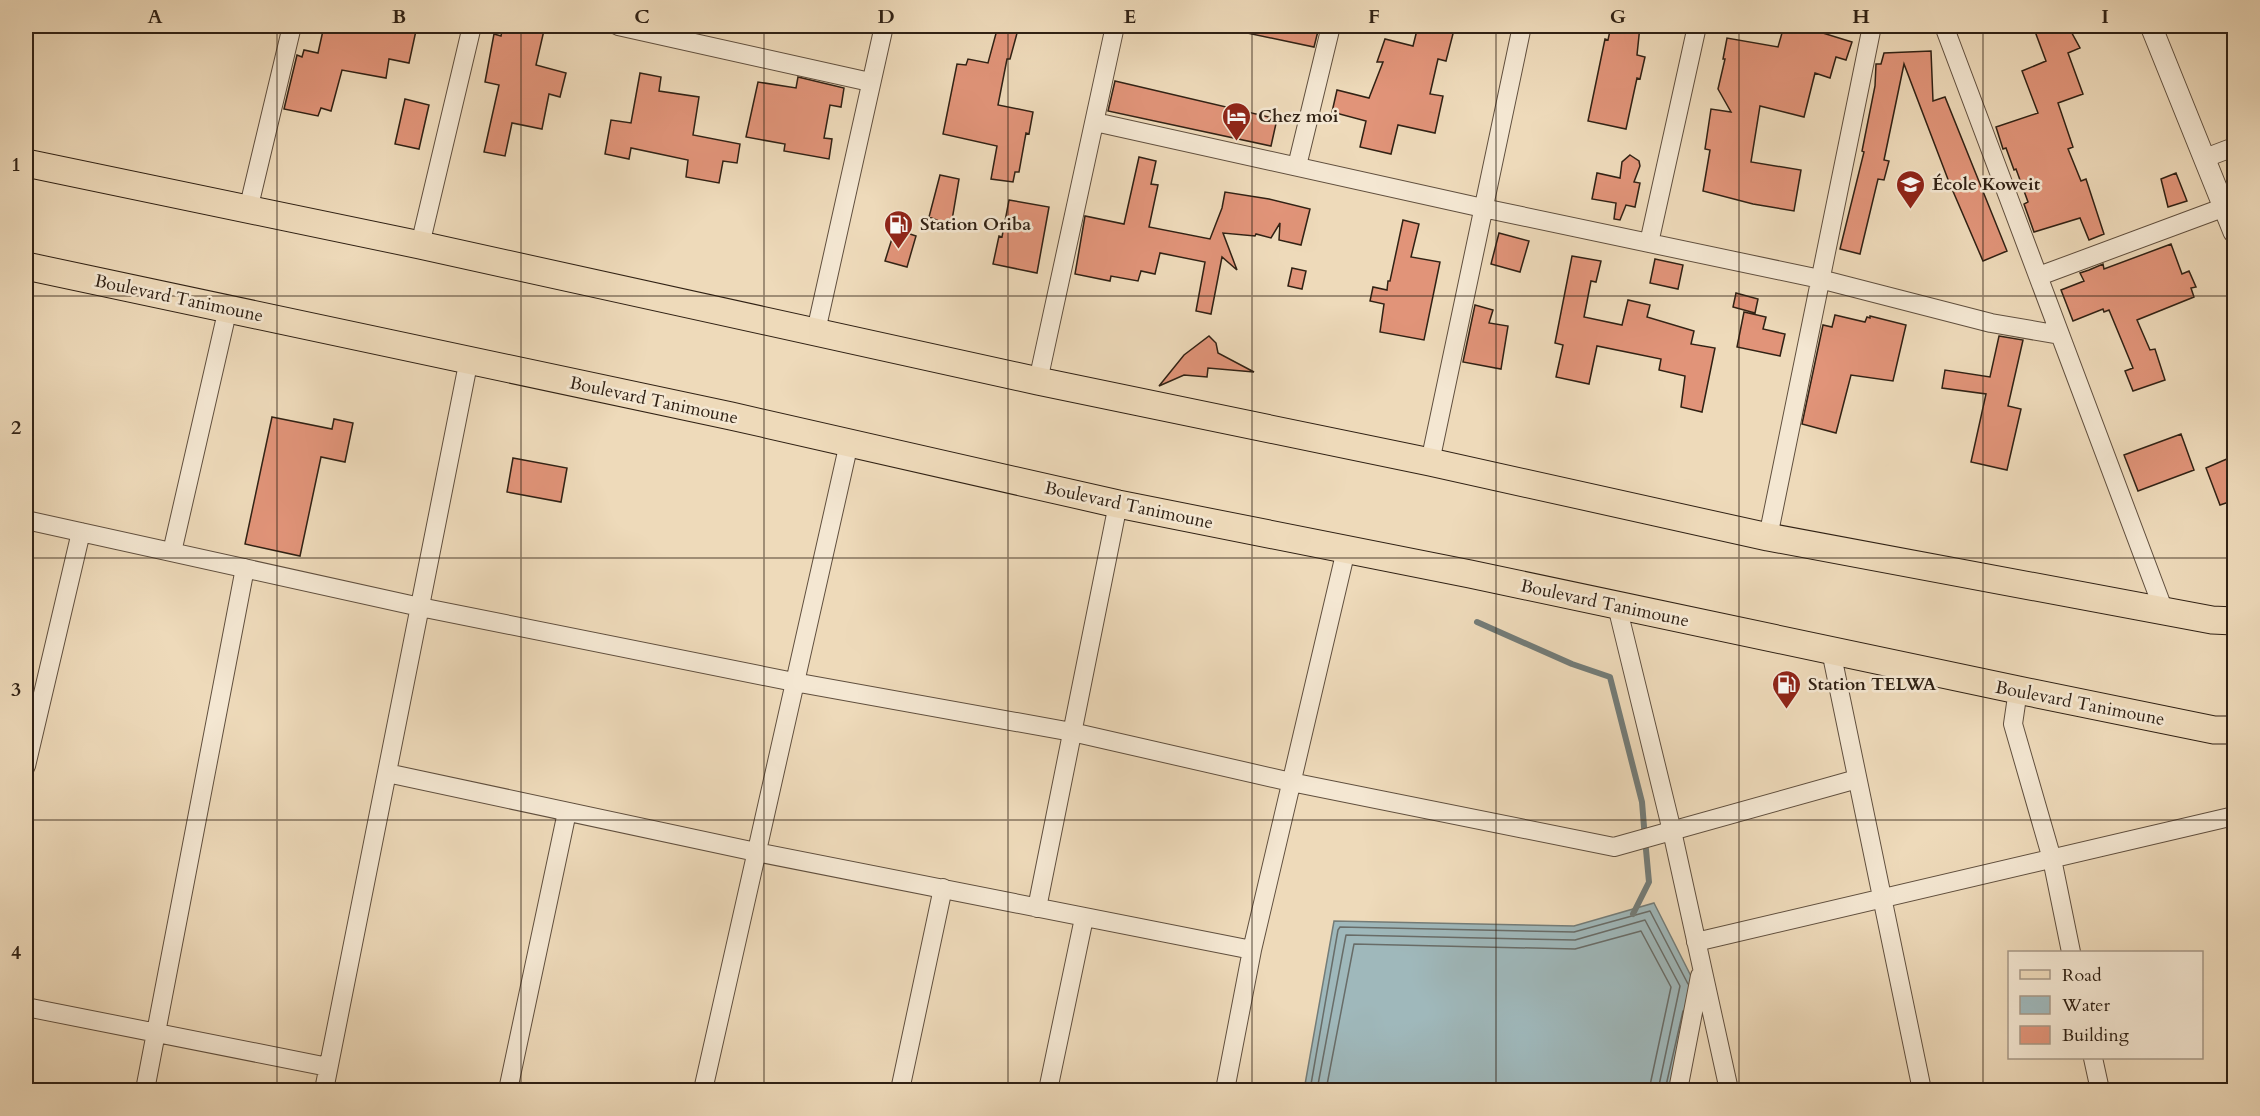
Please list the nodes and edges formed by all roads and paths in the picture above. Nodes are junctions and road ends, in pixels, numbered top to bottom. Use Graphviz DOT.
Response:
graph roads {
  1 [pos="292,26"];
  2 [pos="472,26"];
  3 [pos="618,26"];
  4 [pos="884,26"];
  5 [pos="1115,26"];
  6 [pos="1331,26"];
  7 [pos="1522,26"];
  8 [pos="1697,26"];
  9 [pos="1872,26"];
  10 [pos="1944,26"];
  11 [pos="2151,26"];
  12 [pos="870,82"];
  13 [pos="1095,122"];
  14 [pos="2235,147"];
  15 [pos="2205,158"];
  16 [pos="26,163"];
  17 [pos="1297,166"];
  18 [pos="2225,207"];
  19 [pos="1483,208"];
  20 [pos="248,210"];
  21 [pos="2235,232"];
  22 [pos="1649,243"];
  23 [pos="420,245"];
  24 [pos="26,266"];
  25 [pos="2039,276"];
  26 [pos="1820,279"];
  27 [pos="228,309"];
  28 [pos="816,331"];
  29 [pos="2060,335"];
  30 [pos="469,359"];
  31 [pos="1038,381"];
  32 [pos="849,443"];
  33 [pos="1430,462"];
  34 [pos="1118,504"];
  35 [pos="26,520"];
  36 [pos="81,532"];
  37 [pos="1768,537"];
  38 [pos="1346,550"];
  39 [pos="172,552"];
  40 [pos="245,568"];
  41 [pos="1617,606"];
  42 [pos="420,607"];
  43 [pos="2164,611"];
  44 [pos="2235,621"];
  45 [pos="1831,651"];
  46 [pos="794,682"];
  47 [pos="2018,690"];
  48 [pos="2235,730"];
  49 [pos="1072,732"];
  50 [pos="26,766"];
  51 [pos="387,773"];
  52 [pos="1857,779"];
  53 [pos="1291,782"];
  54 [pos="567,812"];
  55 [pos="2235,816"];
  56 [pos="1672,831"];
  57 [pos="756,852"];
  58 [pos="2052,859"];
  59 [pos="943,888"];
  60 [pos="1881,899"];
  61 [pos="1037,908"];
  62 [pos="1084,918"];
  63 [pos="1696,942"];
  64 [pos="1252,950"];
  65 [pos="2072,951"];
  66 [pos="1702,968"];
  67 [pos="26,1007"];
  68 [pos="156,1033"];
  69 [pos="2093,1059"];
  70 [pos="328,1067"];
  71 [pos="145,1090"];
  72 [pos="324,1090"];
  73 [pos="508,1090"];
  74 [pos="703,1090"];
  75 [pos="900,1090"];
  76 [pos="1048,1090"];
  77 [pos="1225,1090"];
  78 [pos="1678,1090"];
  79 [pos="1729,1090"];
  80 [pos="1922,1090"];
  81 [pos="2100,1090"];
  1 -- 20 [label="street"];
  2 -- 23 [label="street"];
  3 -- 12 [label="street"];
  4 -- 12 [label="street"];
  5 -- 13 [label="street"];
  6 -- 17 [label="street"];
  7 -- 19 [label="street"];
  8 -- 22 [label="street"];
  9 -- 26 [label="street"];
  10 -- 25 [label="street"];
  11 -- 15 [label="street"];
  12 -- 28 [label="street"];
  13 -- 17 [label="street"];
  13 -- 31 [label="street"];
  14 -- 15 [label="street"];
  15 -- 18 [label="street"];
  16 -- 20 [label="main road"];
  17 -- 19 [label="street"];
  18 -- 21 [label="street"];
  18 -- 25 [label="street"];
  19 -- 22 [label="street"];
  19 -- 33 [label="street"];
  20 -- 23 [label="main road"];
  22 -- 26 [label="street"];
  23 -- 28 [label="main road"];
  24 -- 27 [label="main road, Boulevard Tanimoune"];
  25 -- 29 [label="street"];
  26 -- 29 [label="street"];
  26 -- 37 [label="street"];
  27 -- 30 [label="main road, Boulevard Tanimoune"];
  27 -- 39 [label="street"];
  28 -- 31 [label="main road"];
  29 -- 43 [label="street"];
  30 -- 32 [label="main road, Boulevard Tanimoune"];
  30 -- 42 [label="street"];
  31 -- 33 [label="main road"];
  32 -- 34 [label="main road, Boulevard Tanimoune"];
  32 -- 46 [label="street"];
  33 -- 37 [label="main road"];
  34 -- 38 [label="main road, Boulevard Tanimoune"];
  34 -- 49 [label="street"];
  35 -- 36 [label="street"];
  36 -- 39 [label="street"];
  36 -- 50 [label="street"];
  37 -- 43 [label="main road"];
  38 -- 41 [label="main road, Boulevard Tanimoune"];
  38 -- 53 [label="street"];
  39 -- 40 [label="street"];
  40 -- 42 [label="street"];
  40 -- 68 [label="street"];
  41 -- 45 [label="main road, Boulevard Tanimoune"];
  41 -- 56 [label="street"];
  42 -- 46 [label="street"];
  42 -- 51 [label="street"];
  43 -- 44 [label="main road"];
  45 -- 47 [label="main road, Boulevard Tanimoune"];
  45 -- 52 [label="street"];
  46 -- 49 [label="street"];
  46 -- 57 [label="street"];
  47 -- 48 [label="main road, Boulevard Tanimoune"];
  47 -- 58 [label="street"];
  49 -- 53 [label="street"];
  49 -- 61 [label="street"];
  51 -- 54 [label="street"];
  51 -- 70 [label="street"];
  52 -- 56 [label="street"];
  52 -- 60 [label="street"];
  53 -- 56 [label="street"];
  53 -- 64 [label="street"];
  54 -- 57 [label="street"];
  54 -- 73 [label="street"];
  55 -- 58 [label="street"];
  56 -- 63 [label="street"];
  57 -- 59 [label="street"];
  57 -- 74 [label="street"];
  58 -- 60 [label="street"];
  58 -- 65 [label="street"];
  59 -- 61 [label="street"];
  59 -- 75 [label="street"];
  60 -- 63 [label="street"];
  60 -- 80 [label="street"];
  61 -- 62 [label="street"];
  62 -- 64 [label="street"];
  62 -- 76 [label="street"];
  63 -- 66 [label="street"];
  64 -- 77 [label="street"];
  66 -- 78 [label="street"];
  66 -- 79 [label="street"];
  67 -- 68 [label="street"];
  68 -- 70 [label="street"];
  68 -- 71 [label="street"];
  69 -- 81 [label="street"];
  70 -- 72 [label="street"];
}
